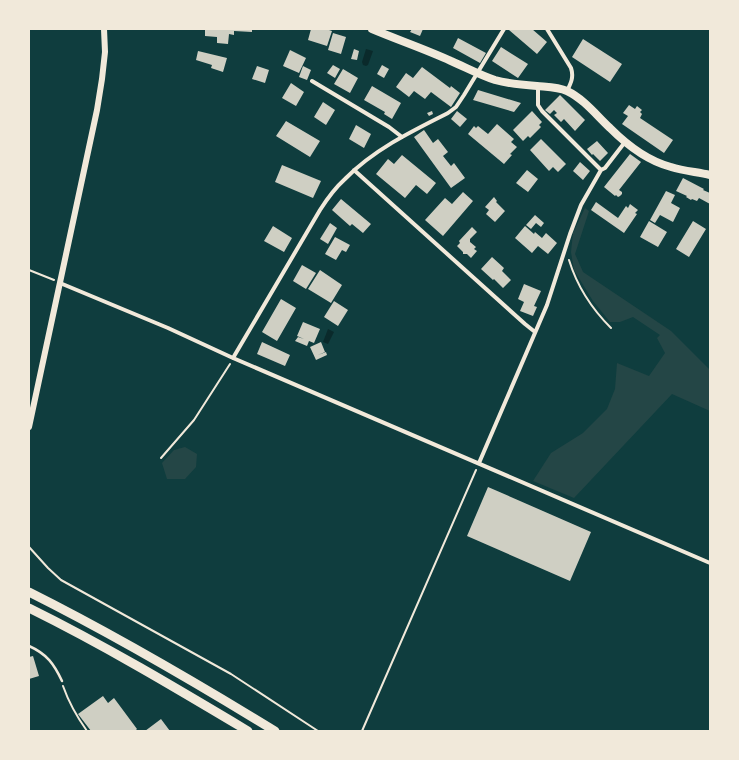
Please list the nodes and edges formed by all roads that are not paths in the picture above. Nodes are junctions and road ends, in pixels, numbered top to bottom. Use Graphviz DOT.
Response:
graph roads {
  1 [pos="104,29"];
  2 [pos="372,29"];
  3 [pos="504,29"];
  4 [pos="547,29"];
  5 [pos="478,74"];
  6 [pos="312,81"];
  7 [pos="538,86"];
  8 [pos="567,91"];
  9 [pos="402,137"];
  10 [pos="626,142"];
  11 [pos="354,170"];
  12 [pos="601,170"];
  13 [pos="710,174"];
  14 [pos="60,283"];
  15 [pos="535,332"];
  16 [pos="233,358"];
  17 [pos="29,427"];
  18 [pos="479,463"];
  19 [pos="710,563"];
  20 [pos="29,592"];
  21 [pos="29,608"];
  22 [pos="29,646"];
  23 [pos="62,681"];
  24 [pos="248,731"];
  25 [pos="275,731"];
  1 -- 14 [label="street"];
  2 -- 5 [label="main road"];
  3 -- 5 [label="street"];
  4 -- 8 [label="street"];
  5 -- 7 [label="main road"];
  5 -- 9 [label="street"];
  6 -- 9 [label="street"];
  7 -- 8 [label="main road"];
  7 -- 12 [label="street"];
  8 -- 10 [label="main road"];
  9 -- 11 [label="street"];
  10 -- 12 [label="street"];
  10 -- 13 [label="main road"];
  11 -- 15 [label="street"];
  11 -- 16 [label="street"];
  12 -- 15 [label="street"];
  14 -- 16 [label="street"];
  14 -- 17 [label="street"];
  15 -- 18 [label="street"];
  16 -- 18 [label="street"];
  18 -- 19 [label="street"];
  20 -- 25 [label="highway"];
  21 -- 24 [label="highway"];
  22 -- 23 [label="lane"];
}
